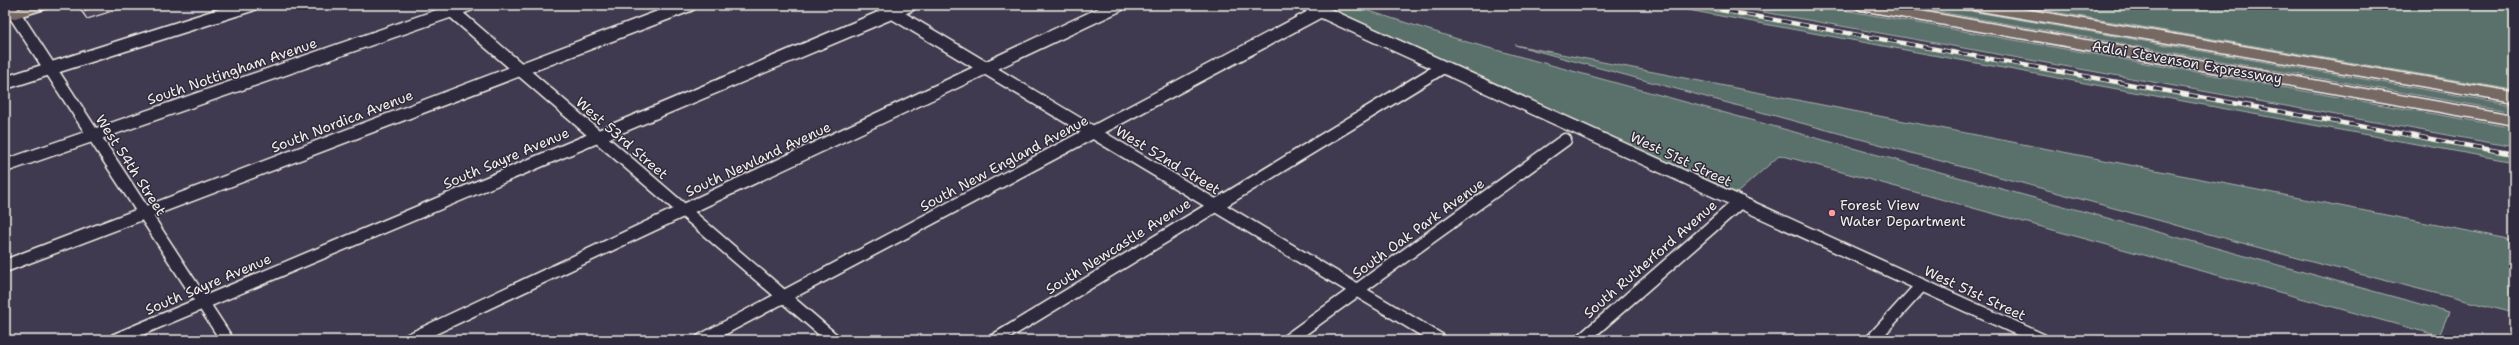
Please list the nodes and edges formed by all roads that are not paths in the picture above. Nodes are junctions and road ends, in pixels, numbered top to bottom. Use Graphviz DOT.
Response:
graph roads {
  1 [pos="44,5"];
  2 [pos="251,5"];
  3 [pos="469,5"];
  4 [pos="690,5"];
  5 [pos="880,5"];
  6 [pos="910,5"];
  7 [pos="1119,5"];
  8 [pos="1307,5"];
  9 [pos="1860,5"];
  10 [pos="1974,5"];
  11 [pos="448,8"];
  12 [pos="10,10"];
  13 [pos="1321,11"];
  14 [pos="893,12"];
  15 [pos="1443,67"];
  16 [pos="985,68"];
  17 [pos="51,69"];
  18 [pos="521,69"];
  19 [pos="5,83"];
  20 [pos="2514,97"];
  21 [pos="2514,120"];
  22 [pos="1093,132"];
  23 [pos="94,135"];
  24 [pos="597,136"];
  25 [pos="1565,140"];
  26 [pos="5,166"];
  27 [pos="1740,202"];
  28 [pos="1214,205"];
  29 [pos="683,211"];
  30 [pos="144,213"];
  31 [pos="5,266"];
  32 [pos="1922,285"];
  33 [pos="1357,290"];
  34 [pos="783,297"];
  35 [pos="203,303"];
  36 [pos="115,340"];
  37 [pos="227,340"];
  38 [pos="409,340"];
  39 [pos="702,340"];
  40 [pos="834,340"];
  41 [pos="995,340"];
  42 [pos="1288,340"];
  43 [pos="1440,340"];
  44 [pos="1582,340"];
  45 [pos="1872,340"];
  46 [pos="2042,340"];
  1 -- 12 [label="main road"];
  2 -- 17 [label="street"];
  3 -- 11 [label="street, South Nottingham Avenue"];
  4 -- 18 [label="street, South Nordica Avenue"];
  5 -- 14 [label="street, West 52nd Street"];
  6 -- 14 [label="street, South Sayre Avenue"];
  7 -- 16 [label="street, South Newland Avenue"];
  8 -- 13 [label="street, West 51st Street"];
  9 -- 21 [label="highway, Adlai Stevenson Expressway"];
  10 -- 20 [label="highway, Adlai Stevenson Expressway"];
  11 -- 18 [label="street, West 53rd Street"];
  11 -- 23 [label="street, South Nottingham Avenue"];
  12 -- 17 [label="street, West 54th Street"];
  13 -- 15 [label="street, West 51st Street"];
  13 -- 22 [label="street, South New England Avenue"];
  14 -- 16 [label="street, West 52nd Street"];
  14 -- 24 [label="street, South Sayre Avenue"];
  15 -- 27 [label="street, West 51st Street"];
  15 -- 28 [label="street, South Newcastle Avenue"];
  16 -- 22 [label="street, West 52nd Street"];
  16 -- 29 [label="street, South Newland Avenue"];
  17 -- 19 [label="street"];
  17 -- 23 [label="street, West 54th Street"];
  18 -- 24 [label="street, West 53rd Street"];
  18 -- 30 [label="street, South Nordica Avenue"];
  22 -- 28 [label="street, West 52nd Street"];
  22 -- 34 [label="street, South New England Avenue"];
  23 -- 26 [label="street, South Nottingham Avenue"];
  23 -- 30 [label="street, West 54th Street"];
  24 -- 29 [label="street, West 53rd Street"];
  24 -- 35 [label="street, South Sayre Avenue"];
  25 -- 33 [label="street, South Oak Park Avenue"];
  27 -- 32 [label="street, West 51st Street"];
  27 -- 44 [label="street, South Rutherford Avenue"];
  28 -- 33 [label="street, West 52nd Street"];
  28 -- 41 [label="street, South Newcastle Avenue"];
  29 -- 34 [label="street, West 53rd Street"];
  29 -- 38 [label="street, South Newland Avenue"];
  30 -- 31 [label="street, South Nordica Avenue"];
  30 -- 35 [label="street, West 54th Street"];
  32 -- 45 [label="street"];
  32 -- 46 [label="street, West 51st Street"];
  33 -- 42 [label="street, South Oak Park Avenue"];
  33 -- 43 [label="street, West 52nd Street"];
  34 -- 39 [label="street, South New England Avenue"];
  34 -- 40 [label="street, West 53rd Street"];
  35 -- 36 [label="street, South Sayre Avenue"];
  35 -- 37 [label="street, West 54th Street"];
}
